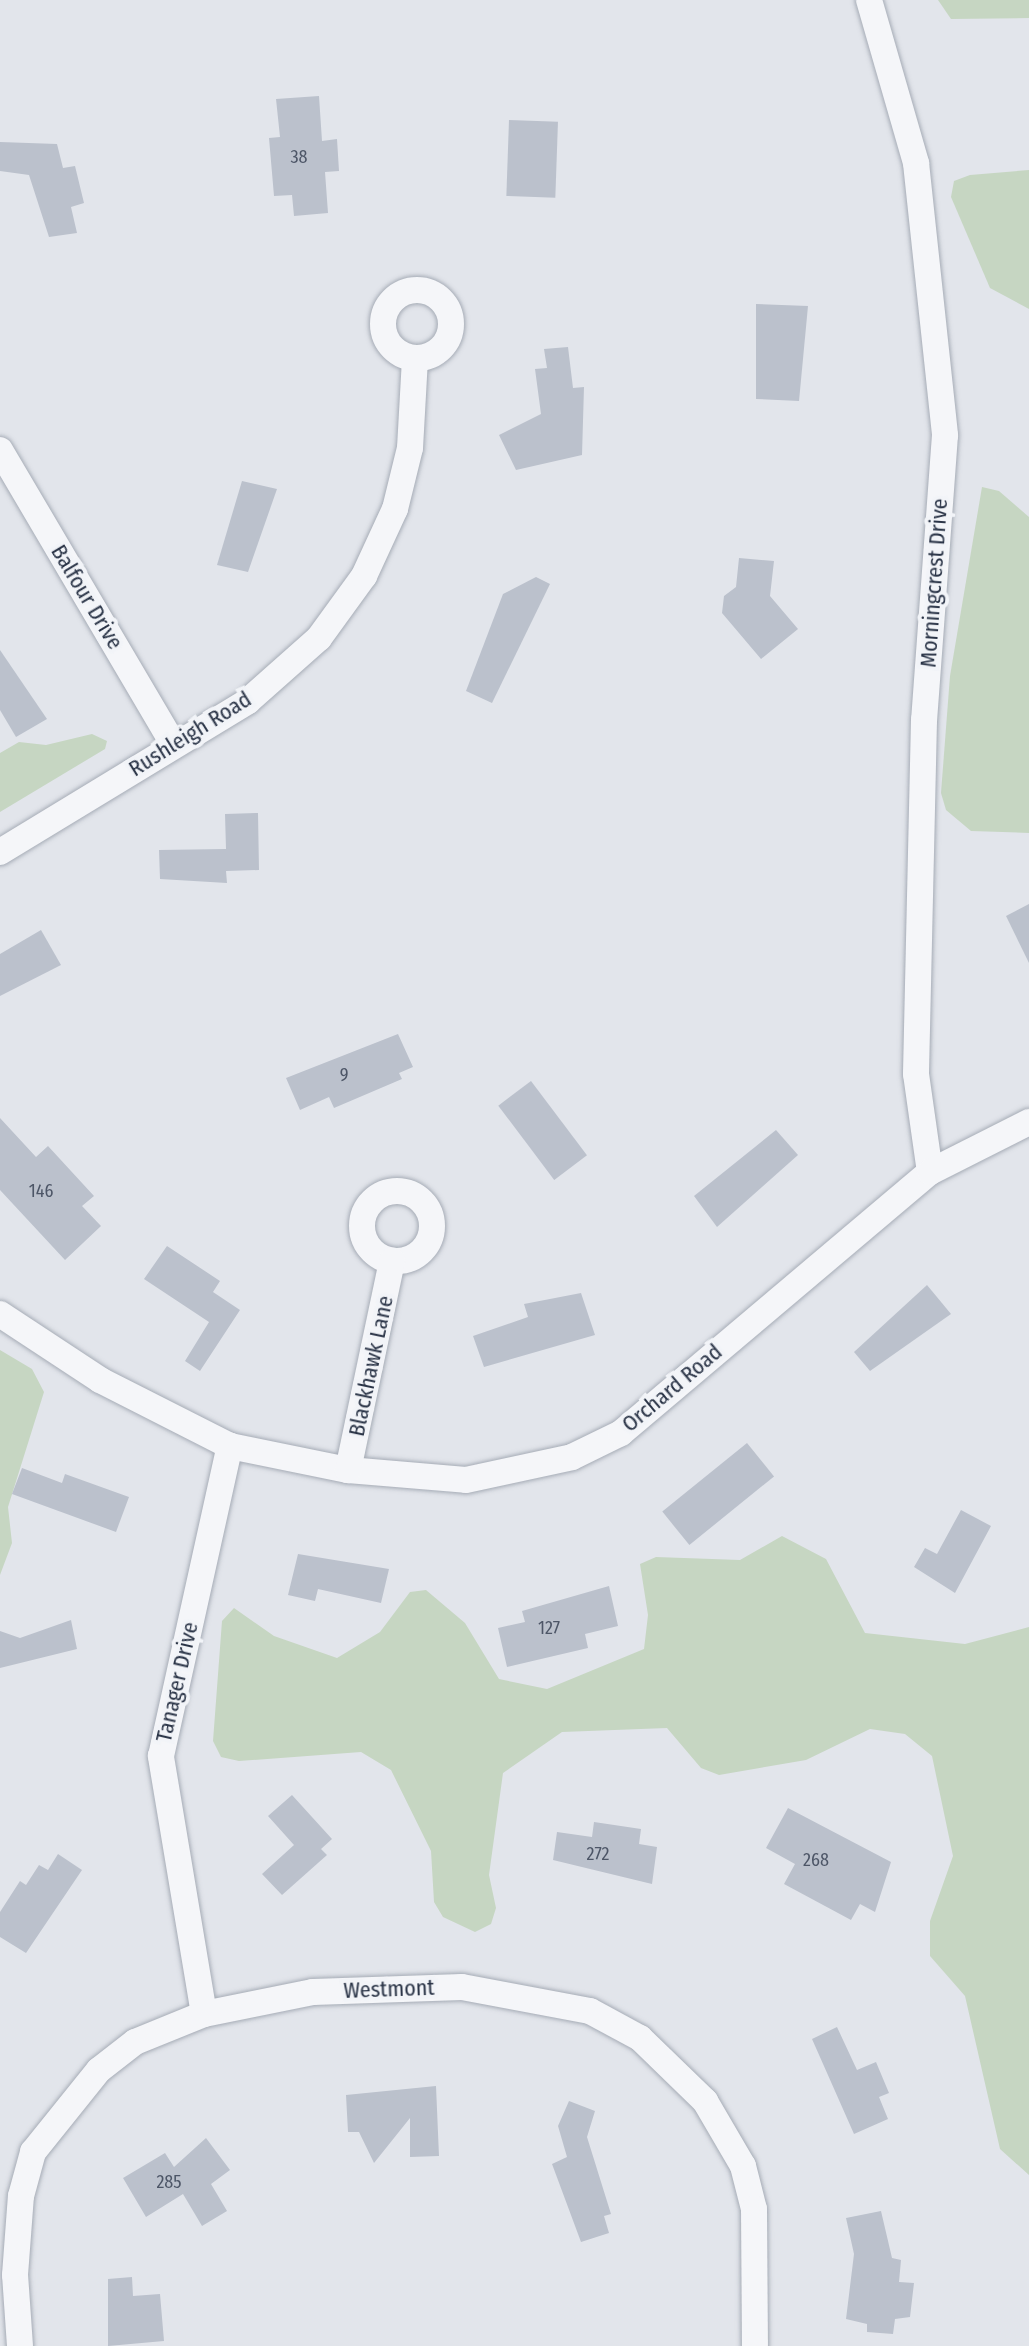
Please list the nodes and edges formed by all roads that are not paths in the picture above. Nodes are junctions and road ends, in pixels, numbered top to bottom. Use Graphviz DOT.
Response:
graph roads {
  1 [pos="869,0"];
  2 [pos="415,359"];
  3 [pos="0,450"];
  4 [pos="174,745"];
  5 [pos="0,852"];
  6 [pos="1029,1122"];
  7 [pos="930,1172"];
  8 [pos="392,1261"];
  9 [pos="0,1314"];
  10 [pos="230,1446"];
  11 [pos="348,1470"];
  12 [pos="204,2014"];
  13 [pos="20,2346"];
  14 [pos="755,2346"];
  1 -- 7 [label="street, Morningcrest Drive"];
  2 -- 4 [label="street, Rushleigh Road"];
  3 -- 4 [label="street, Balfour Drive"];
  4 -- 5 [label="street, Rushleigh Road"];
  6 -- 7 [label="street, Orchard Road"];
  7 -- 11 [label="street, Orchard Road"];
  8 -- 11 [label="street, Blackhawk Lane"];
  9 -- 10 [label="street, Orchard Road"];
  10 -- 11 [label="street, Orchard Road"];
  10 -- 12 [label="street, Tanager Drive"];
  12 -- 13 [label="street, Westmont"];
  12 -- 14 [label="street, Westmont"];
}
